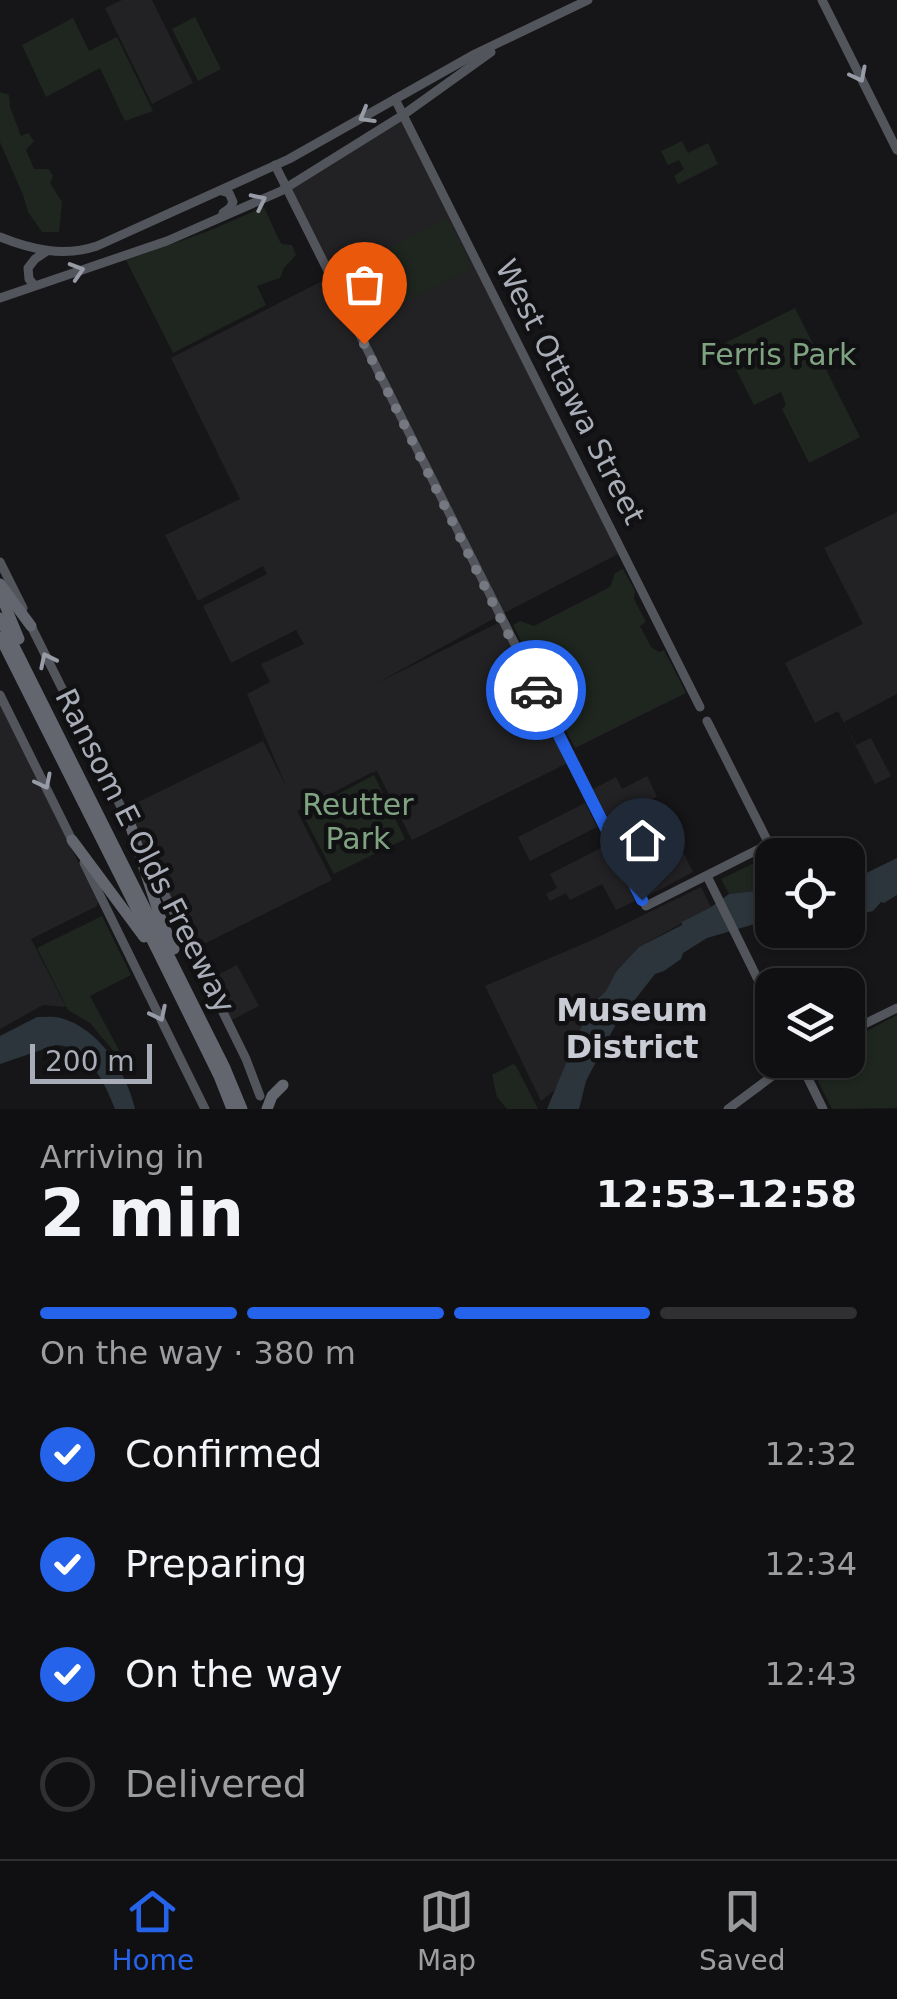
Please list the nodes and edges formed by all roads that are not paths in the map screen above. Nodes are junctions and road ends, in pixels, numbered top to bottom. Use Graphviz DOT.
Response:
graph roads {
  1 [pos="588,0"];
  2 [pos="822,0"];
  3 [pos="519,34"];
  4 [pos="453,67"];
  5 [pos="428,97"];
  6 [pos="395,99"];
  7 [pos="404,116"];
  8 [pos="336,133"];
  9 [pos="897,150"];
  10 [pos="276,165"];
  11 [pos="299,180"];
  12 [pos="286,187"];
  13 [pos="222,191"];
  14 [pos="0,237"];
  15 [pos="167,240"];
  16 [pos="47,251"];
  17 [pos="34,285"];
  18 [pos="0,298"];
  19 [pos="0,562"];
  20 [pos="0,584"];
  21 [pos="0,593"];
  22 [pos="0,618"];
  23 [pos="31,626"];
  24 [pos="0,637"];
  25 [pos="0,656"];
  26 [pos="0,695"];
  27 [pos="700,707"];
  28 [pos="707,721"];
  29 [pos="74,767"];
  30 [pos="71,780"];
  31 [pos="130,824"];
  32 [pos="72,840"];
  33 [pos="707,876"];
  34 [pos="755,973"];
  35 [pos="897,1008"];
  36 [pos="190,1016"];
  37 [pos="865,1024"];
  38 [pos="223,1074"];
  39 [pos="771,1078"];
  40 [pos="806,1078"];
  41 [pos="283,1085"];
  42 [pos="260,1096"];
  43 [pos="205,1109"];
  44 [pos="230,1109"];
  45 [pos="242,1109"];
  46 [pos="265,1109"];
  47 [pos="728,1109"];
  48 [pos="823,1109"];
  1 -- 3 [label="main road"];
  2 -- 9 [label="main road, one-way"];
  3 -- 4 [label="main road"];
  3 -- 5 [label="main road"];
  4 -- 5 [label="main road"];
  4 -- 6 [label="main road"];
  5 -- 7 [label="main road"];
  6 -- 7 [label="main road, West Ottawa Street"];
  6 -- 8 [label="main road, one-way"];
  7 -- 11 [label="main road"];
  7 -- 27 [label="main road, West Ottawa Street"];
  8 -- 10 [label="main road"];
  8 -- 11 [label="main road"];
  10 -- 12 [label="main road"];
  10 -- 13 [label="main road"];
  11 -- 12 [label="main road"];
  15 -- 12 [label="main road, one-way"];
  12 -- 33 [label="main road"];
  13 -- 15 [label="main road"];
  13 -- 16 [label="main road"];
  14 -- 16 [label="main road"];
  17 -- 15 [label="main road, one-way"];
  16 -- 17 [label="main road"];
  17 -- 18 [label="main road"];
  19 -- 23 [label="main road"];
  20 -- 23 [label="highway"];
  21 -- 29 [label="highway"];
  22 -- 29 [label="highway, Ransom E Olds Freeway"];
  31 -- 23 [label="main road, one-way"];
  24 -- 30 [label="highway, Ransom E Olds Freeway"];
  25 -- 30 [label="highway"];
  26 -- 32 [label="main road, one-way"];
  28 -- 33 [label="main road"];
  29 -- 38 [label="highway, Ransom E Olds Freeway"];
  30 -- 36 [label="highway, Ransom E Olds Freeway"];
  31 -- 38 [label="highway"];
  31 -- 42 [label="main road"];
  32 -- 36 [label="highway"];
  32 -- 43 [label="main road, one-way"];
  33 -- 34 [label="main road"];
  35 -- 37 [label="main road"];
  36 -- 38 [label="highway, Ransom E Olds Freeway"];
  38 -- 44 [label="highway"];
  38 -- 45 [label="highway, Ransom E Olds Freeway"];
  39 -- 47 [label="main road"];
  40 -- 48 [label="main road"];
  41 -- 46 [label="highway"];
  42 -- 46 [label="highway"];
}
